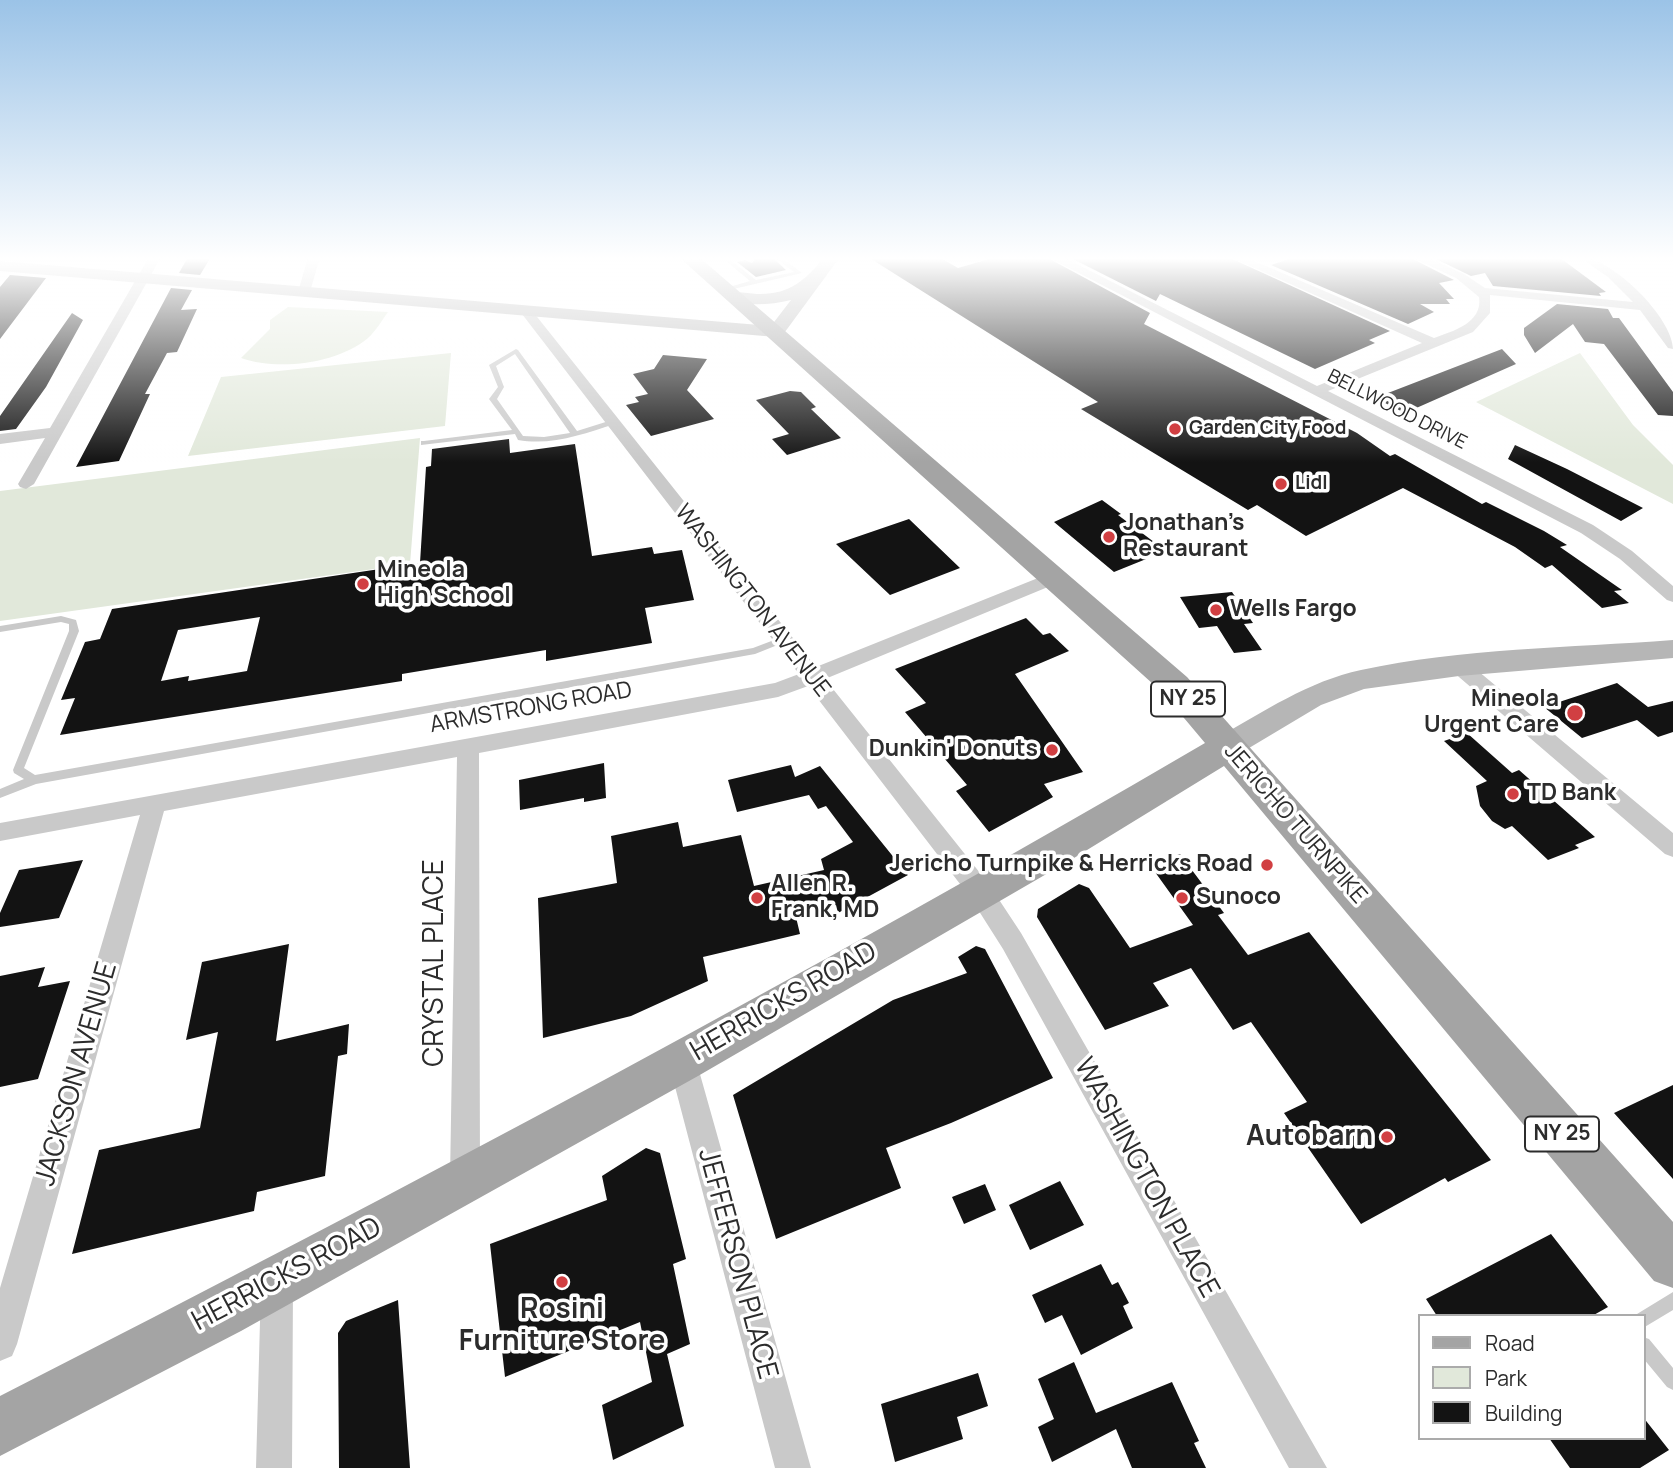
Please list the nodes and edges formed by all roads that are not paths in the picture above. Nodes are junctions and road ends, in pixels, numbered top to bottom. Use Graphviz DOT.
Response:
graph roads {
  1 [pos="116,326"];
  2 [pos="537,326"];
  3 [pos="699,326"];
  4 [pos="768,326"];
  5 [pos="781,326"];
  6 [pos="1188,326"];
  7 [pos="1393,326"];
  8 [pos="1472,326"];
  9 [pos="1659,326"];
  10 [pos="776,332"];
  11 [pos="1433,343"];
  12 [pos="1673,345"];
  13 [pos="1317,391"];
  14 [pos="612,422"];
  15 [pos="55,432"];
  16 [pos="517,432"];
  17 [pos="575,434"];
  18 [pos="0,439"];
  19 [pos="424,443"];
  20 [pos="26,484"];
  21 [pos="1054,578"];
  22 [pos="1673,596"];
  23 [pos="0,629"];
  24 [pos="782,640"];
  25 [pos="1673,649"];
  26 [pos="1459,666"];
  27 [pos="811,677"];
  28 [pos="468,746"];
  29 [pos="1228,747"];
  30 [pos="34,780"];
  31 [pos="0,794"];
  32 [pos="154,805"];
  33 [pos="0,832"];
  34 [pos="1673,847"];
  35 [pos="979,890"];
  36 [pos="682,1060"];
  37 [pos="465,1179"];
  38 [pos="1673,1262"];
  39 [pos="277,1280"];
  40 [pos="1673,1300"];
  41 [pos="1645,1319"];
  42 [pos="0,1344"];
  43 [pos="1645,1347"];
  44 [pos="1673,1381"];
  45 [pos="0,1427"];
  46 [pos="274,1468"];
  47 [pos="793,1468"];
  48 [pos="1310,1468"];
  1 -- 15 [label="street"];
  2 -- 14 [label="street, WASHINGTON AVENUE"];
  3 -- 10 [label="main road"];
  4 -- 10 [label="main road, JERICHO TURNPIKE / NY 25"];
  5 -- 10 [label="main road"];
  6 -- 13 [label="street, BELLWOOD DRIVE"];
  7 -- 11 [label="street"];
  8 -- 11 [label="street"];
  9 -- 12 [label="street"];
  10 -- 21 [label="main road, JERICHO TURNPIKE / NY 25"];
  11 -- 13 [label="street"];
  13 -- 22 [label="street, BELLWOOD DRIVE"];
  14 -- 17 [label="lane"];
  14 -- 24 [label="street, WASHINGTON AVENUE"];
  15 -- 18 [label="street"];
  15 -- 20 [label="street"];
  16 -- 17 [label="lane"];
  16 -- 17 [label="lane"];
  16 -- 19 [label="lane"];
  21 -- 27 [label="street, ARMSTRONG ROAD"];
  21 -- 29 [label="main road, JERICHO TURNPIKE / NY 25"];
  23 -- 30 [label="lane"];
  24 -- 27 [label="street, WASHINGTON AVENUE"];
  24 -- 30 [label="lane"];
  25 -- 26 [label="main road, HERRICKS ROAD"];
  26 -- 29 [label="main road, HERRICKS ROAD"];
  26 -- 34 [label="street"];
  27 -- 28 [label="street, ARMSTRONG ROAD"];
  27 -- 35 [label="street, WASHINGTON AVENUE"];
  28 -- 32 [label="street, ARMSTRONG ROAD"];
  28 -- 37 [label="street, CRYSTAL PLACE"];
  29 -- 35 [label="main road, HERRICKS ROAD"];
  29 -- 38 [label="main road, JERICHO TURNPIKE / NY 25"];
  30 -- 31 [label="lane"];
  32 -- 33 [label="street, ARMSTRONG ROAD"];
  32 -- 42 [label="street, JACKSON AVENUE"];
  35 -- 36 [label="main road, HERRICKS ROAD"];
  35 -- 48 [label="street, WASHINGTON PLACE"];
  36 -- 37 [label="main road, HERRICKS ROAD"];
  36 -- 47 [label="street, JEFFERSON PLACE"];
  37 -- 39 [label="main road, HERRICKS ROAD"];
  39 -- 45 [label="main road, HERRICKS ROAD"];
  39 -- 46 [label="street"];
  40 -- 41 [label="lane"];
  43 -- 44 [label="lane"];
}
